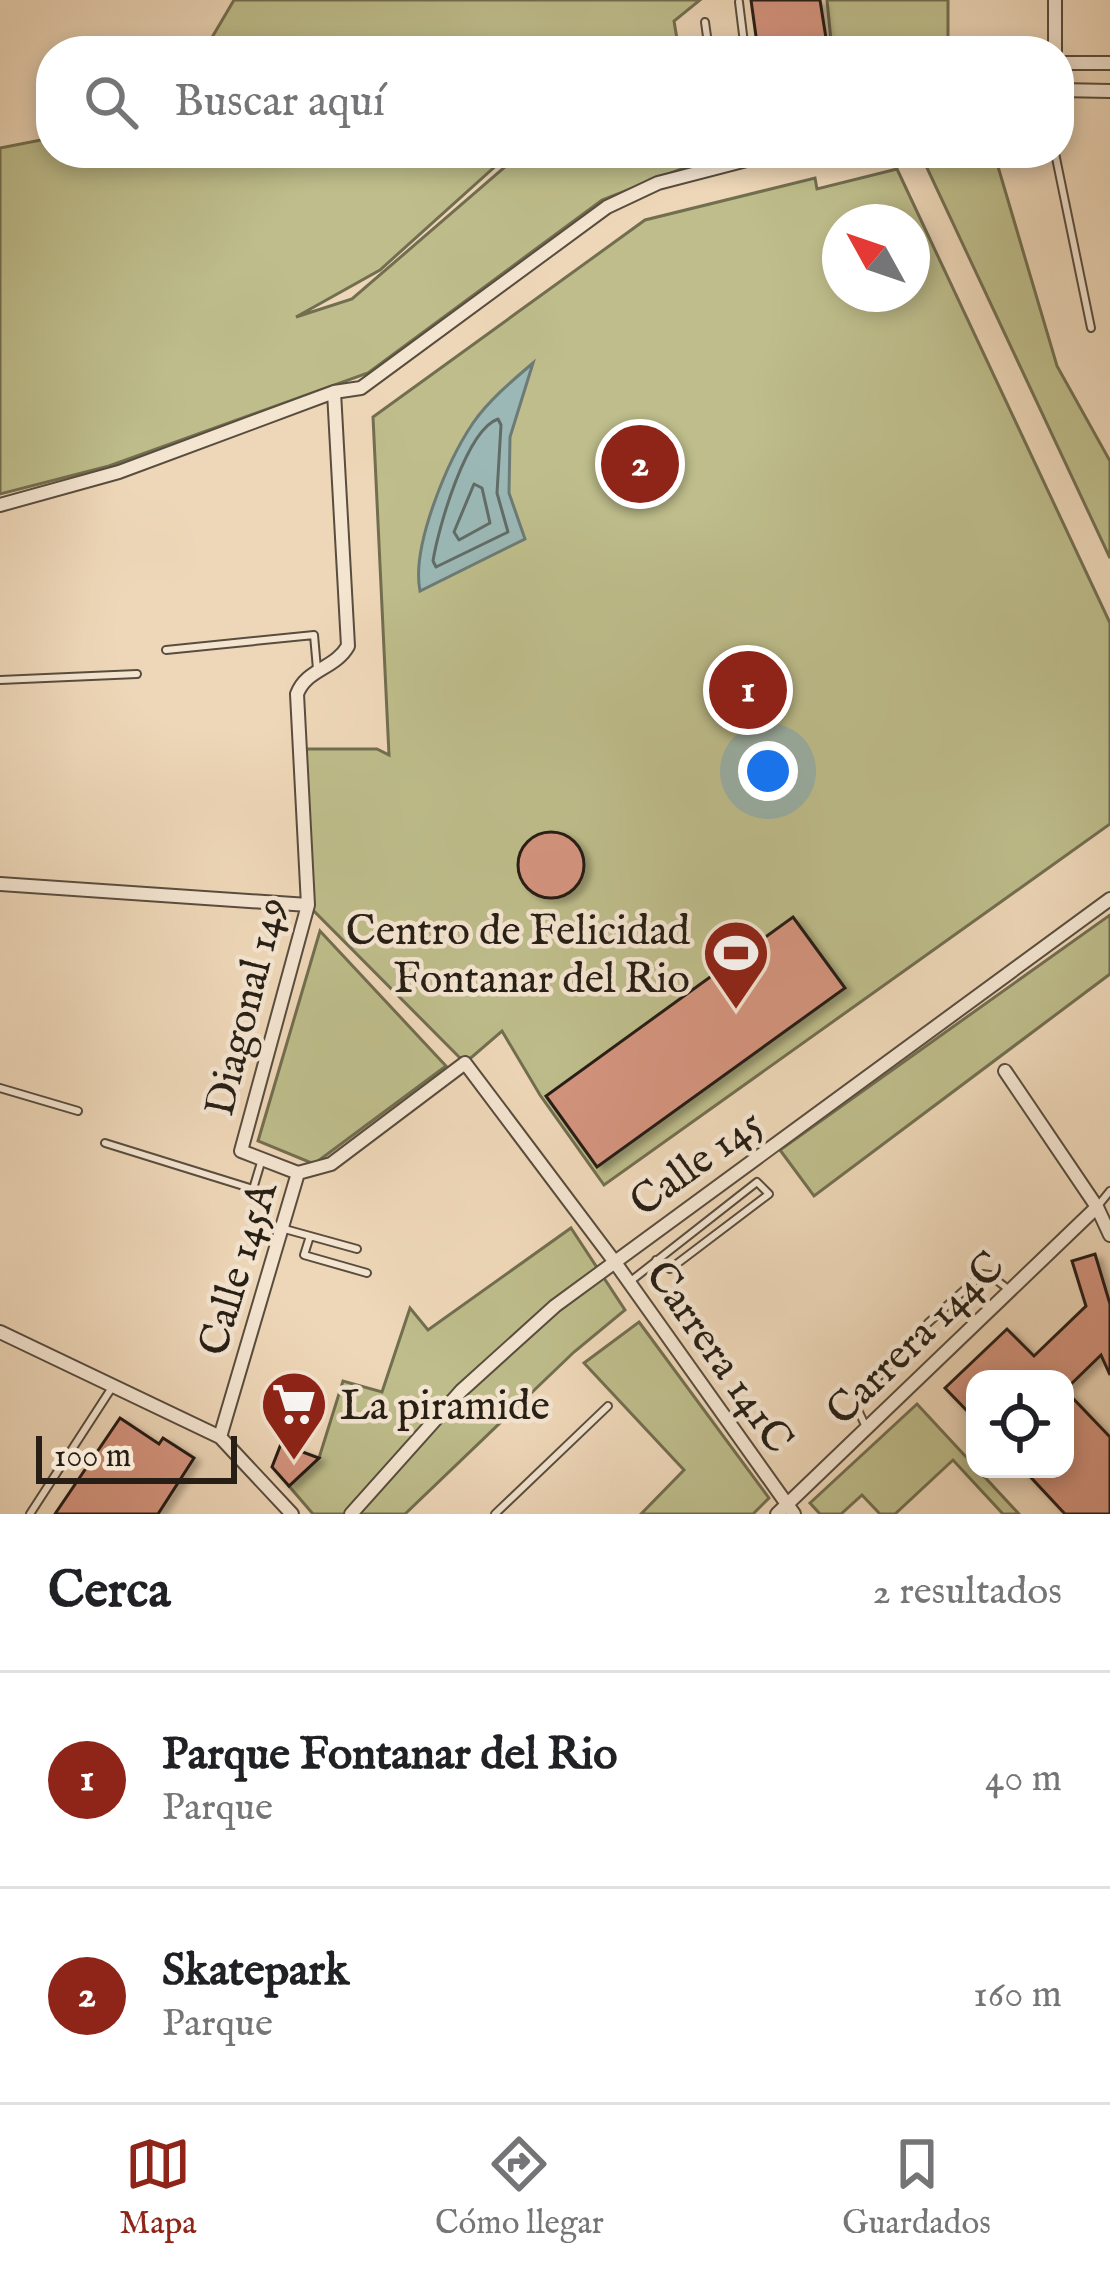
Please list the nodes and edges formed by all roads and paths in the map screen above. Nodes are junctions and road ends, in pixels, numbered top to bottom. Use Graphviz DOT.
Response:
graph roads {
  1 [pos="1055,0"];
  2 [pos="739,2"];
  3 [pos="705,22"];
  4 [pos="707,36"];
  5 [pos="743,36"];
  6 [pos="1054,36"];
  7 [pos="1074,63"];
  8 [pos="1110,63"];
  9 [pos="1074,90"];
  10 [pos="1110,91"];
  11 [pos="721,168"];
  12 [pos="1058,168"];
  13 [pos="1091,328"];
  14 [pos="334,392"];
  15 [pos="0,505"];
  16 [pos="166,650"];
  17 [pos="318,671"];
  18 [pos="137,674"];
  19 [pos="0,680"];
  20 [pos="0,884"];
  21 [pos="1110,899"];
  22 [pos="308,905"];
  23 [pos="465,1063"];
  24 [pos="1005,1071"];
  25 [pos="0,1088"];
  26 [pos="79,1111"];
  27 [pos="105,1143"];
  28 [pos="262,1159"];
  29 [pos="298,1173"];
  30 [pos="1110,1191"];
  31 [pos="1097,1207"];
  32 [pos="281,1228"];
  33 [pos="1110,1234"];
  34 [pos="310,1236"];
  35 [pos="357,1250"];
  36 [pos="656,1260"];
  37 [pos="614,1262"];
  38 [pos="367,1273"];
  39 [pos="629,1283"];
  40 [pos="1010,1291"];
  41 [pos="928,1323"];
  42 [pos="2,1336"];
  43 [pos="906,1347"];
  44 [pos="113,1385"];
  45 [pos="608,1406"];
  46 [pos="866,1429"];
  47 [pos="220,1437"];
  48 [pos="786,1511"];
  49 [pos="30,1514"];
  50 [pos="292,1514"];
  51 [pos="351,1514"];
  52 [pos="494,1514"];
  1 -- 6 [label="street"];
  2 -- 5 [label="lane"];
  3 -- 4 [label="lane"];
  7 -- 8 [label="street"];
  9 -- 10 [label="street"];
  11 -- 14 [label="street"];
  12 -- 13 [label="lane"];
  14 -- 15 [label="street"];
  14 -- 17 [label="street, Diagonal 149"];
  16 -- 17 [label="lane"];
  17 -- 22 [label="street, Diagonal 149"];
  18 -- 19 [label="lane"];
  20 -- 22 [label="street"];
  21 -- 37 [label="street, Calle 145"];
  22 -- 28 [label="street, Diagonal 149"];
  23 -- 29 [label="street, Calle 145A"];
  23 -- 37 [label="street, Carrera 141C"];
  24 -- 31 [label="street"];
  25 -- 26 [label="lane"];
  27 -- 28 [label="lane"];
  28 -- 29 [label="street"];
  29 -- 32 [label="street, Calle 145A"];
  30 -- 31 [label="lane"];
  31 -- 33 [label="street"];
  31 -- 40 [label="street, Carrera 144C"];
  32 -- 34 [label="lane"];
  32 -- 47 [label="street, Calle 145A"];
  34 -- 35 [label="lane"];
  34 -- 38 [label="lane"];
  36 -- 36 [label="lane"];
  36 -- 39 [label="lane"];
  37 -- 39 [label="street, Carrera 141C"];
  37 -- 51 [label="street, Calle 145"];
  39 -- 48 [label="street, Carrera 141C"];
  40 -- 41 [label="lane"];
  40 -- 46 [label="street, Carrera 144C"];
  42 -- 44 [label="street"];
  43 -- 46 [label="lane"];
  44 -- 47 [label="street"];
  44 -- 49 [label="lane"];
  45 -- 52 [label="lane"];
  46 -- 48 [label="street, Carrera 144C"];
  47 -- 50 [label="street"];
}
